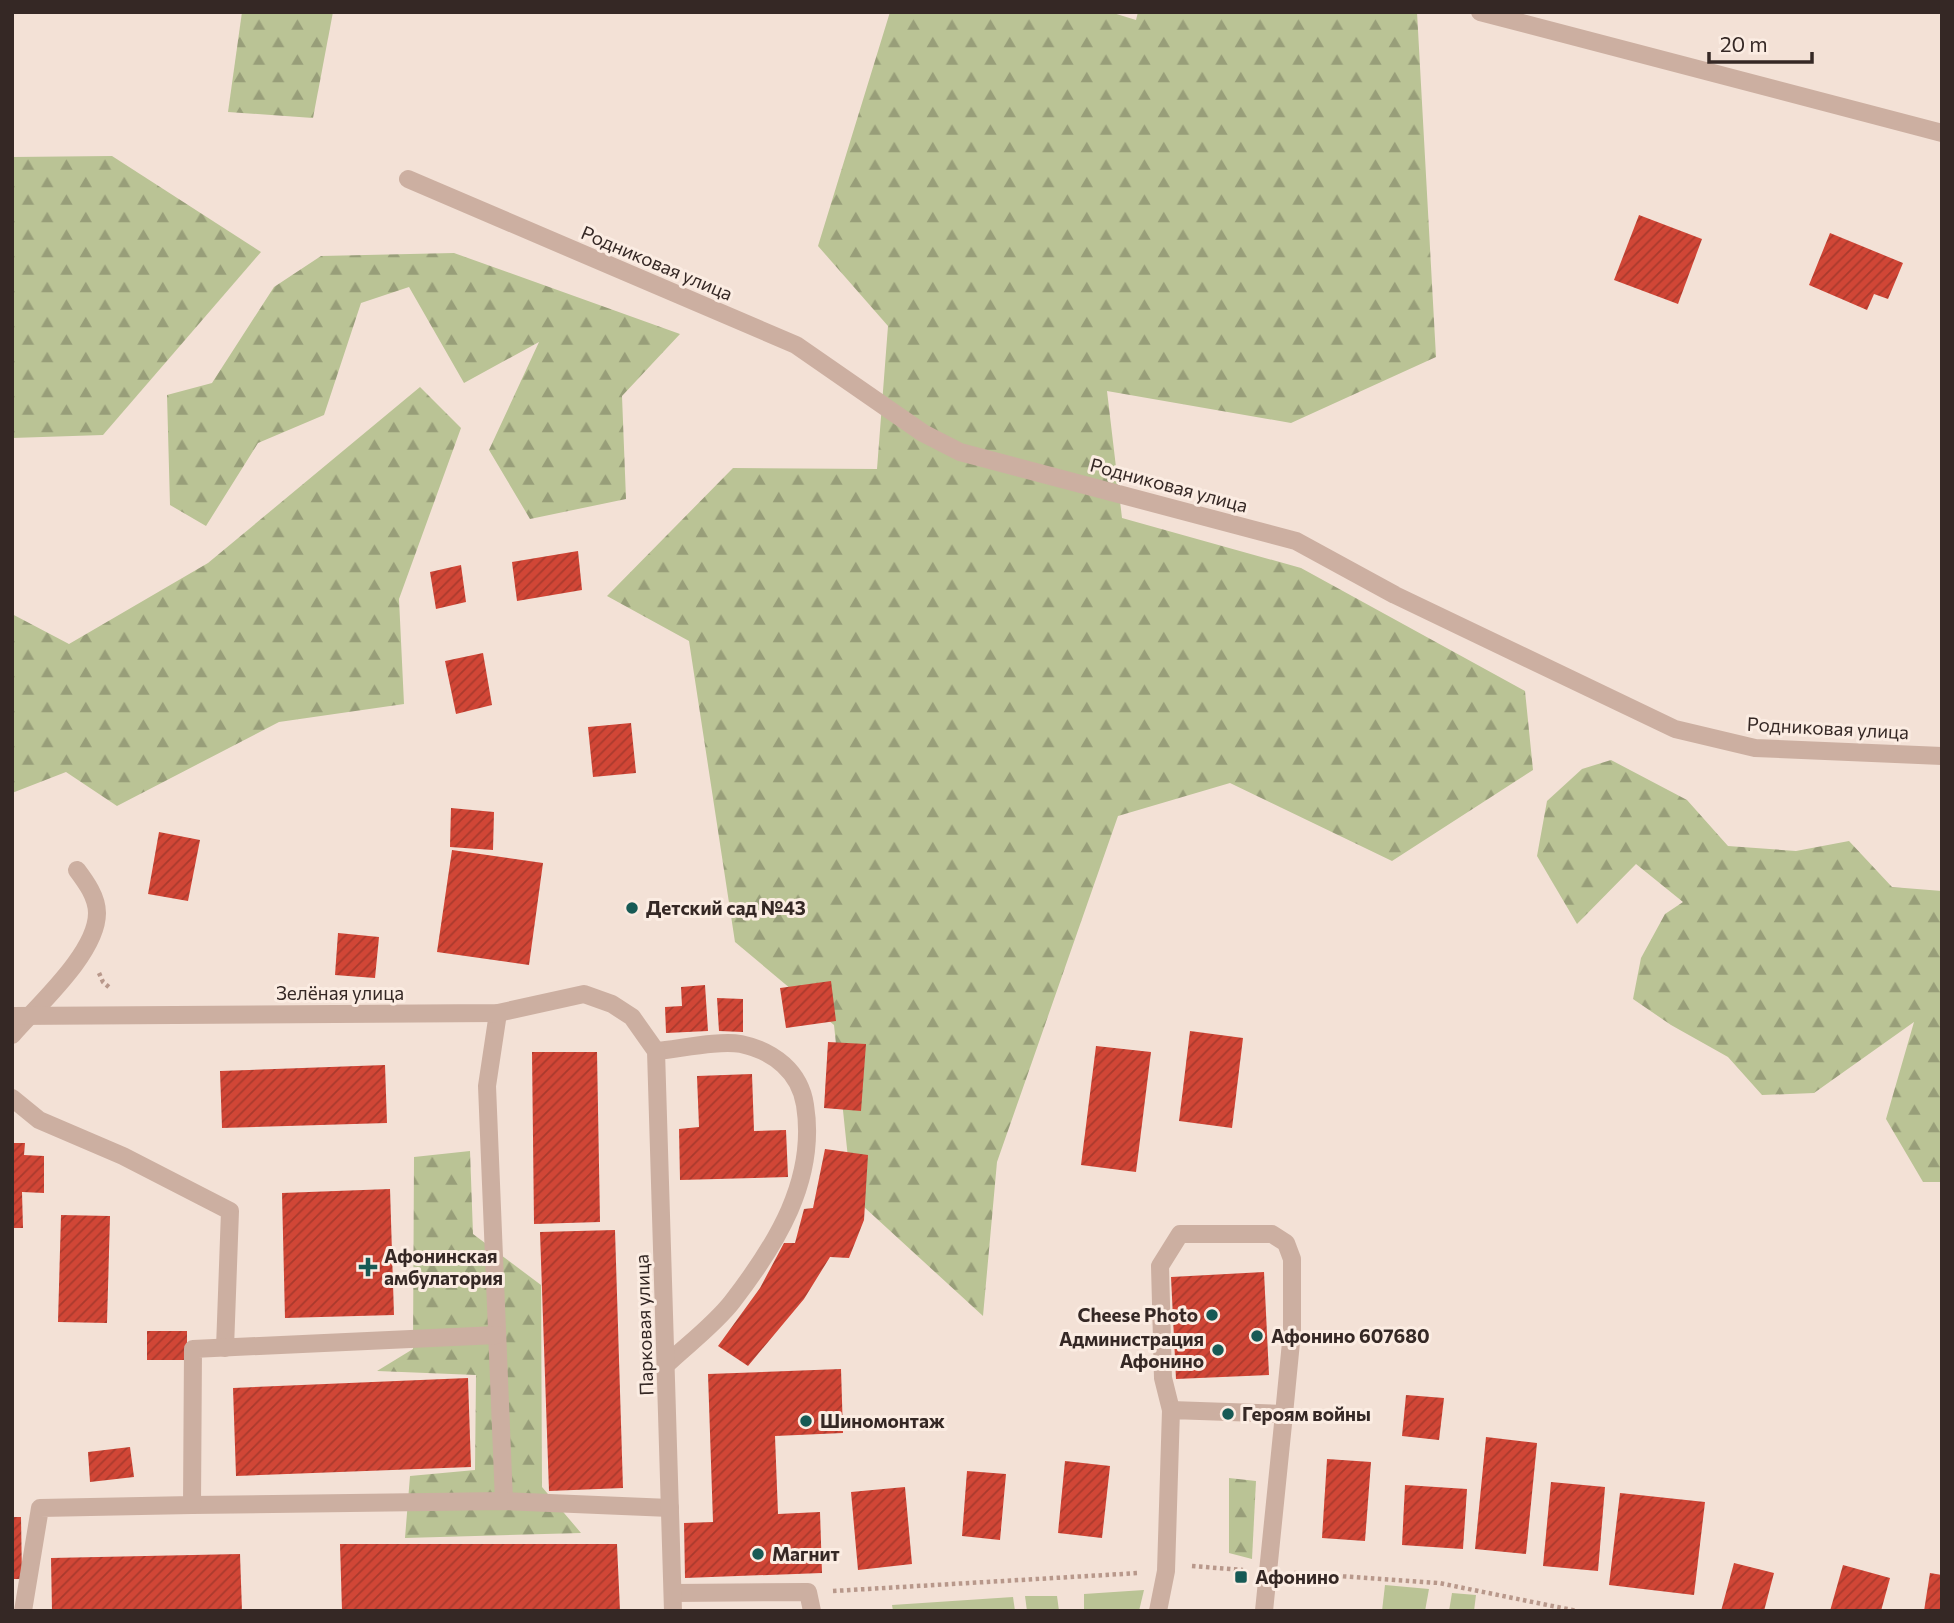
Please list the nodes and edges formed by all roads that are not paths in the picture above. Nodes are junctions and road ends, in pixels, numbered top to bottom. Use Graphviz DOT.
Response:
graph roads {
  1 [pos="1480,12"];
  2 [pos="1942,133"];
  3 [pos="408,179"];
  4 [pos="1942,756"];
  5 [pos="77,870"];
  6 [pos="498,1013"];
  7 [pos="20,1016"];
  8 [pos="12,1035"];
  9 [pos="653,1045"];
  10 [pos="12,1098"];
  11 [pos="497,1335"];
  12 [pos="225,1348"];
  13 [pos="666,1365"];
  14 [pos="1171,1410"];
  15 [pos="1284,1414"];
  16 [pos="504,1501"];
  17 [pos="192,1505"];
  18 [pos="670,1508"];
  19 [pos="673,1602"];
  20 [pos="23,1611"];
  21 [pos="812,1611"];
  22 [pos="1158,1611"];
  23 [pos="1264,1611"];
  1 -- 2 [label="street"];
  3 -- 4 [label="street, Родниковая улица"];
  5 -- 7 [label="street"];
  6 -- 7 [label="street, Зелёная улица"];
  6 -- 9 [label="street, Зелёная улица"];
  6 -- 11 [label="street"];
  7 -- 8 [label="street"];
  9 -- 13 [label="street, Парковая улица"];
  9 -- 13 [label="street"];
  10 -- 12 [label="street"];
  11 -- 12 [label="street"];
  11 -- 16 [label="street"];
  12 -- 17 [label="street"];
  13 -- 18 [label="street, Парковая улица"];
  14 -- 15 [label="street"];
  14 -- 15 [label="street"];
  14 -- 22 [label="street"];
  15 -- 23 [label="street"];
  16 -- 17 [label="street"];
  16 -- 18 [label="street"];
  17 -- 20 [label="street"];
  18 -- 19 [label="street, Парковая улица"];
  19 -- 21 [label="street"];
}
